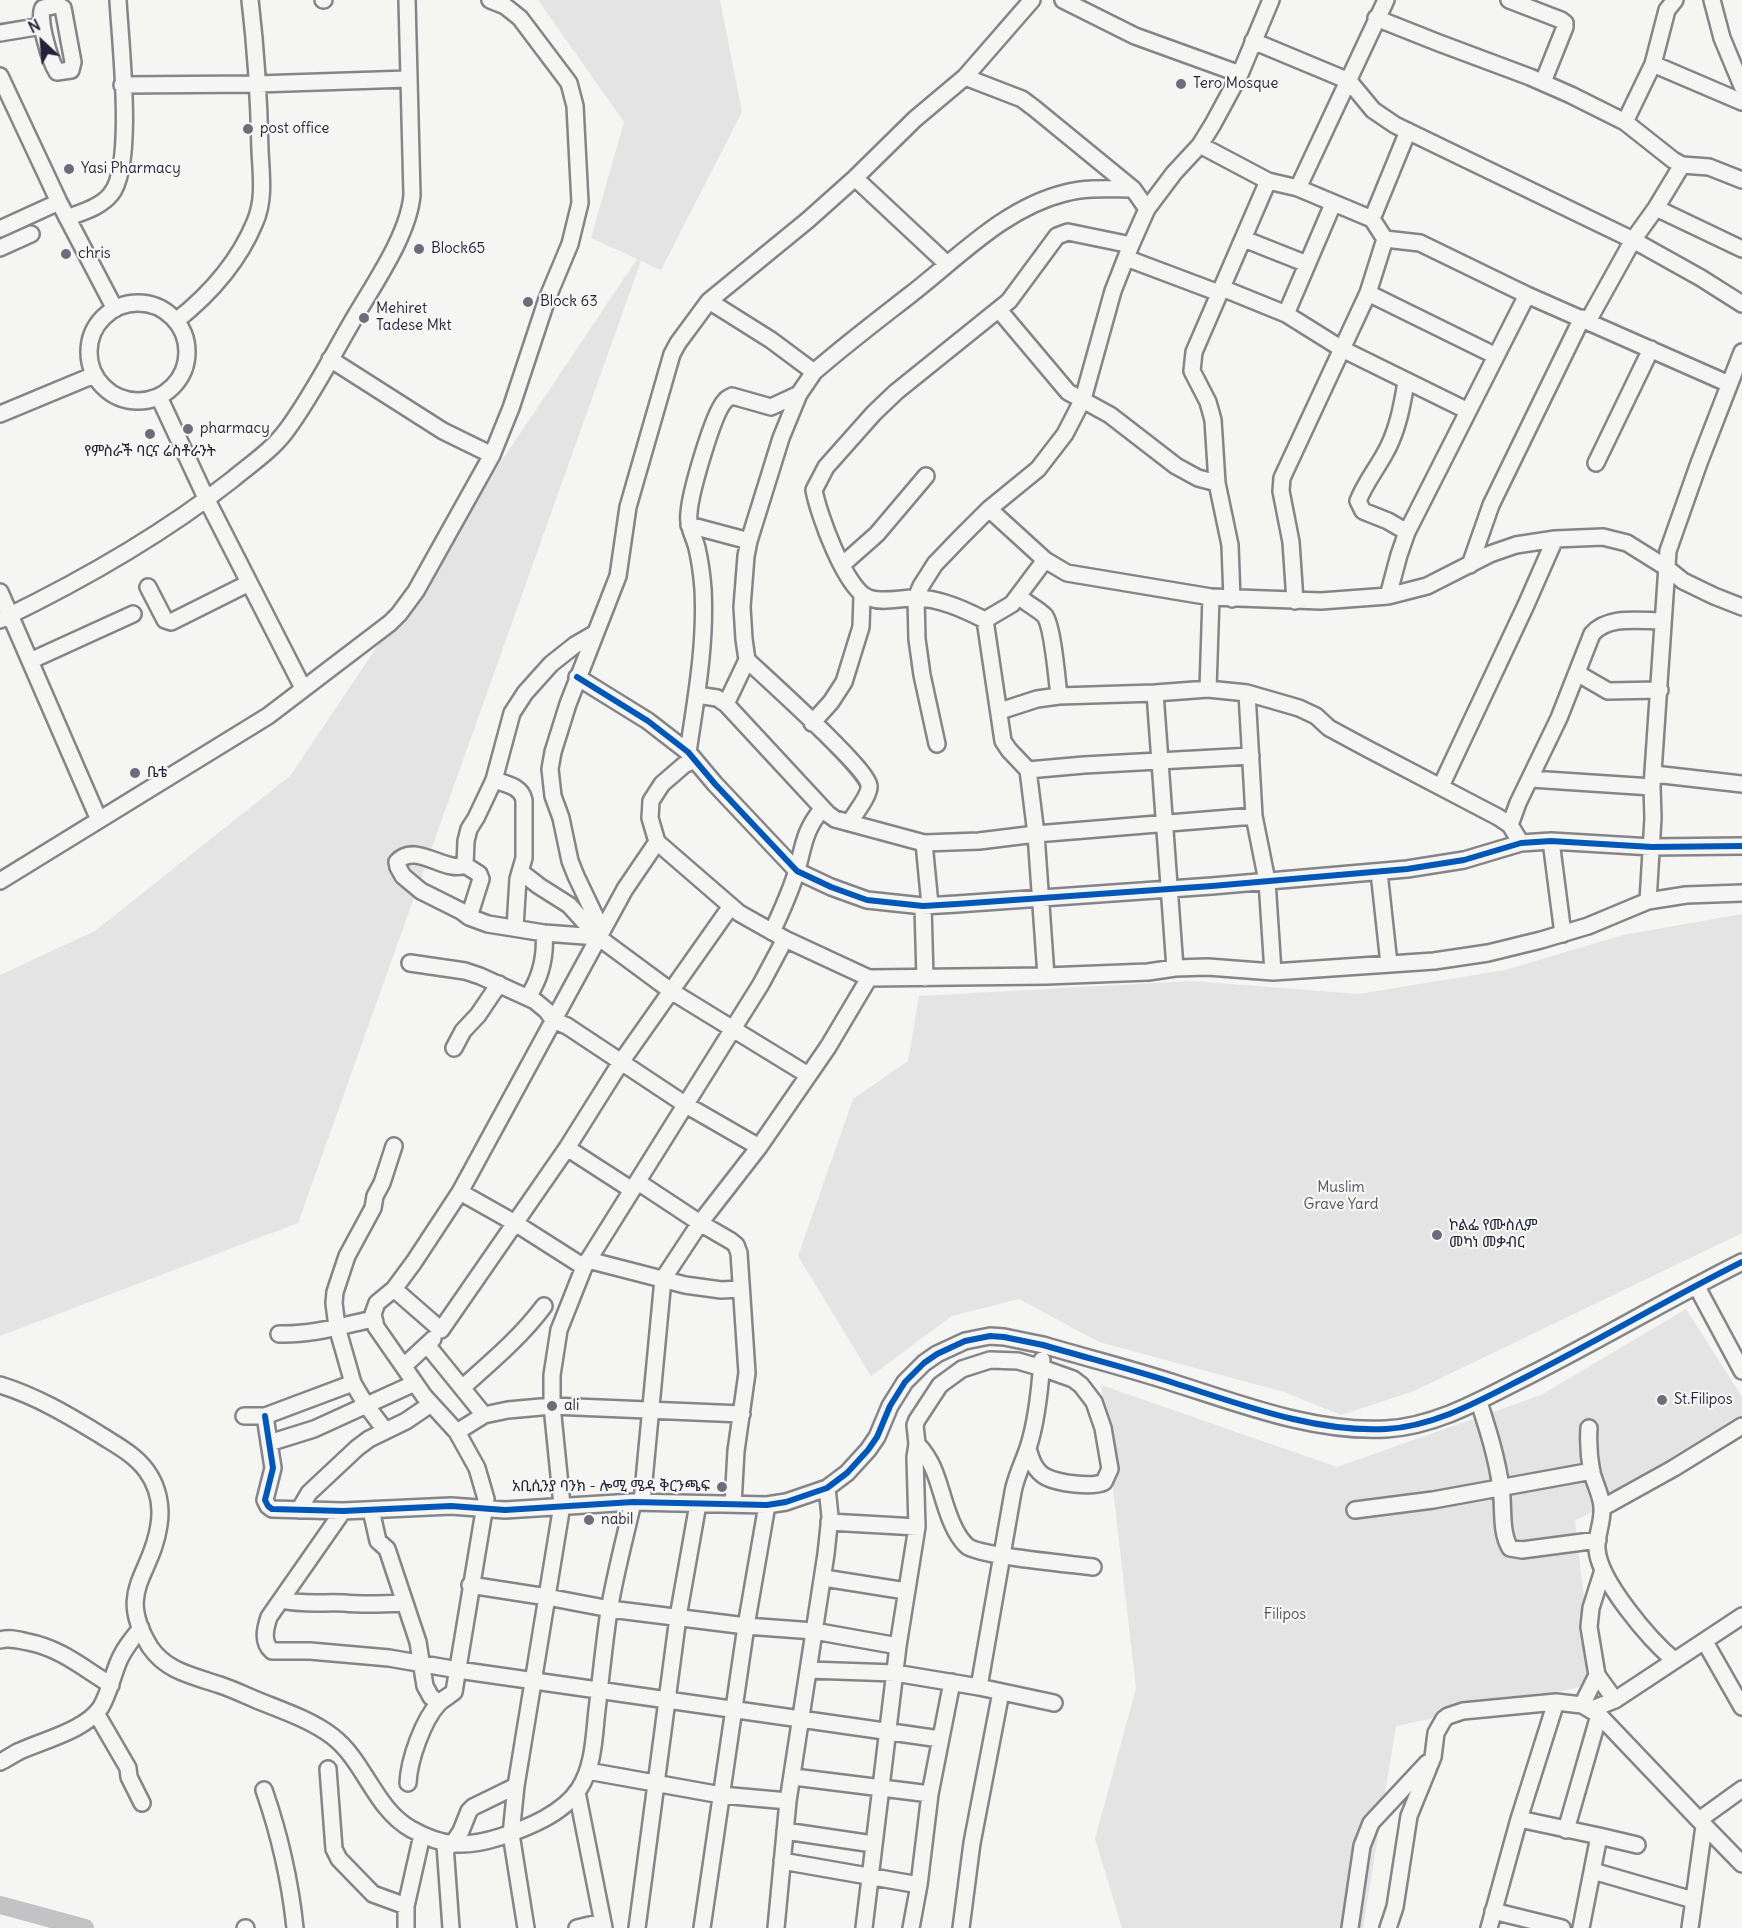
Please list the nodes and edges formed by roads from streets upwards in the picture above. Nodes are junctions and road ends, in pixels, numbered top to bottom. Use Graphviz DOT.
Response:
graph roads {
  1 [pos="118,0"];
  2 [pos="250,0"];
  3 [pos="407,0"];
  4 [pos="490,0"];
  5 [pos="1032,0"];
  6 [pos="1063,0"];
  7 [pos="1271,0"];
  8 [pos="1386,0"];
  9 [pos="1509,0"];
  10 [pos="1675,0"];
  11 [pos="1712,0"];
  12 [pos="1377,18"];
  13 [pos="42,26"];
  14 [pos="0,33"];
  15 [pos="1253,41"];
  16 [pos="1653,64"];
  17 [pos="1240,74"];
  18 [pos="0,76"];
  19 [pos="964,77"];
  20 [pos="408,79"];
  21 [pos="1349,81"];
  22 [pos="1543,82"];
  23 [pos="258,84"];
  24 [pos="122,86"];
  25 [pos="1742,86"];
  26 [pos="1742,102"];
  27 [pos="1625,122"];
  28 [pos="1408,131"];
  29 [pos="1200,145"];
  30 [pos="1682,165"];
  31 [pos="855,178"];
  32 [pos="1742,180"];
  33 [pos="1268,181"];
  34 [pos="1298,188"];
  35 [pos="1133,189"];
  36 [pos="59,202"];
  37 [pos="1334,204"];
  38 [pos="1656,208"];
  39 [pos="1147,209"];
  40 [pos="67,218"];
  41 [pos="1372,219"];
  42 [pos="0,229"];
  43 [pos="31,234"];
  44 [pos="1244,239"];
  45 [pos="1385,239"];
  46 [pos="1633,240"];
  47 [pos="0,248"];
  48 [pos="1742,249"];
  49 [pos="1128,251"];
  50 [pos="947,264"];
  51 [pos="1307,264"];
  52 [pos="1221,290"];
  53 [pos="1368,293"];
  54 [pos="1527,295"];
  55 [pos="710,301"];
  56 [pos="1742,304"];
  57 [pos="115,309"];
  58 [pos="999,310"];
  59 [pos="1286,315"];
  60 [pos="1585,320"];
  61 [pos="176,321"];
  62 [pos="1342,349"];
  63 [pos="1651,349"];
  64 [pos="1742,352"];
  65 [pos="1496,356"];
  66 [pos="330,359"];
  67 [pos="814,372"];
  68 [pos="94,375"];
  69 [pos="1406,382"];
  70 [pos="1729,384"];
  71 [pos="799,394"];
  72 [pos="159,397"];
  73 [pos="1083,399"];
  74 [pos="1468,411"];
  75 [pos="0,414"];
  76 [pos="492,455"];
  77 [pos="1596,464"];
  78 [pos="926,476"];
  79 [pos="1217,483"];
  80 [pos="207,500"];
  81 [pos="989,509"];
  82 [pos="689,525"];
  83 [pos="1407,532"];
  84 [pos="1555,539"];
  85 [pos="749,541"];
  86 [pos="1045,560"];
  87 [pos="842,565"];
  88 [pos="1470,565"];
  89 [pos="1667,568"];
  90 [pos="249,583"];
  91 [pos="148,586"];
  92 [pos="0,592"];
  93 [pos="862,596"];
  94 [pos="1388,596"];
  95 [pos="1019,597"];
  96 [pos="1211,597"];
  97 [pos="916,598"];
  98 [pos="1232,598"];
  99 [pos="1295,601"];
  100 [pos="1742,607"];
  101 [pos="133,614"];
  102 [pos="5,618"];
  103 [pos="985,620"];
  104 [pos="1663,621"];
  105 [pos="594,634"];
  106 [pos="747,660"];
  107 [pos="30,661"];
  108 [pos="1577,673"];
  109 [pos="577,677"];
  110 [pos="303,688"];
  111 [pos="1208,689"];
  112 [pos="1660,690"];
  113 [pos="1155,693"];
  114 [pos="1247,693"];
  115 [pos="697,695"];
  116 [pos="1059,696"];
  117 [pos="726,704"];
  118 [pos="1000,711"];
  119 [pos="812,723"];
  120 [pos="937,744"];
  121 [pos="691,756"];
  122 [pos="1251,756"];
  123 [pos="1160,760"];
  124 [pos="1028,770"];
  125 [pos="1531,779"];
  126 [pos="494,780"];
  127 [pos="1653,781"];
  128 [pos="1742,784"];
  129 [pos="1441,786"];
  130 [pos="822,809"];
  131 [pos="1254,816"];
  132 [pos="99,820"];
  133 [pos="849,823"];
  134 [pos="1165,825"];
  135 [pos="1510,825"];
  136 [pos="1036,834"];
  137 [pos="1551,841"];
  138 [pos="657,842"];
  139 [pos="924,843"];
  140 [pos="1521,843"];
  141 [pos="1742,846"];
  142 [pos="1652,847"];
  143 [pos="465,865"];
  144 [pos="797,871"];
  145 [pos="521,872"];
  146 [pos="1379,872"];
  147 [pos="0,881"];
  148 [pos="1267,881"];
  149 [pos="1170,889"];
  150 [pos="1742,893"];
  151 [pos="1041,897"];
  152 [pos="1648,901"];
  153 [pos="926,905"];
  154 [pos="731,906"];
  155 [pos="469,917"];
  156 [pos="515,927"];
  157 [pos="544,933"];
  158 [pos="1563,934"];
  159 [pos="779,935"];
  160 [pos="598,937"];
  161 [pos="410,963"];
  162 [pos="1389,964"];
  163 [pos="1175,968"];
  164 [pos="1273,972"];
  165 [pos="1046,976"];
  166 [pos="869,978"];
  167 [pos="926,978"];
  168 [pos="499,984"];
  169 [pos="670,991"];
  170 [pos="528,997"];
  171 [pos="553,1020"];
  172 [pos="732,1029"];
  173 [pos="454,1048"];
  174 [pos="621,1062"];
  175 [pos="808,1075"];
  176 [pos="686,1105"];
  177 [pos="394,1146"];
  178 [pos="759,1147"];
  179 [pos="567,1148"];
  180 [pos="635,1186"];
  181 [pos="460,1192"];
  182 [pos="515,1223"];
  183 [pos="700,1223"];
  184 [pos="1742,1262"];
  185 [pos="586,1264"];
  186 [pos="663,1280"];
  187 [pos="1697,1287"];
  188 [pos="393,1289"];
  189 [pos="741,1289"];
  190 [pos="544,1306"];
  191 [pos="373,1318"];
  192 [pos="532,1321"];
  193 [pos="337,1327"];
  194 [pos="441,1330"];
  195 [pos="559,1330"];
  196 [pos="279,1334"];
  197 [pos="1043,1345"];
  198 [pos="428,1346"];
  199 [pos="404,1366"];
  200 [pos="1042,1368"];
  201 [pos="1742,1371"];
  202 [pos="353,1383"];
  203 [pos="416,1383"];
  204 [pos="0,1385"];
  205 [pos="462,1388"];
  206 [pos="1479,1402"];
  207 [pos="431,1404"];
  208 [pos="366,1405"];
  209 [pos="552,1406"];
  210 [pos="649,1410"];
  211 [pos="742,1414"];
  212 [pos="484,1415"];
  213 [pos="244,1416"];
  214 [pos="265,1416"];
  215 [pos="1742,1426"];
  216 [pos="1589,1428"];
  217 [pos="385,1430"];
  218 [pos="457,1432"];
  219 [pos="269,1443"];
  220 [pos="917,1444"];
  221 [pos="1028,1448"];
  222 [pos="1592,1472"];
  223 [pos="1502,1487"];
  224 [pos="827,1488"];
  225 [pos="638,1502"];
  226 [pos="698,1504"];
  227 [pos="733,1504"];
  228 [pos="562,1505"];
  229 [pos="767,1505"];
  230 [pos="1602,1508"];
  231 [pos="485,1509"];
  232 [pos="299,1510"];
  233 [pos="371,1510"];
  234 [pos="1355,1510"];
  235 [pos="343,1511"];
  236 [pos="829,1522"];
  237 [pos="917,1527"];
  238 [pos="1598,1540"];
  239 [pos="1003,1555"];
  240 [pos="1093,1567"];
  241 [pos="1603,1570"];
  242 [pos="824,1578"];
  243 [pos="470,1586"];
  244 [pos="906,1591"];
  245 [pos="547,1597"];
  246 [pos="282,1600"];
  247 [pos="405,1603"];
  248 [pos="610,1609"];
  249 [pos="1742,1616"];
  250 [pos="678,1617"];
  251 [pos="746,1626"];
  252 [pos="141,1628"];
  253 [pos="814,1631"];
  254 [pos="0,1640"];
  255 [pos="1705,1642"];
  256 [pos="898,1646"];
  257 [pos="1674,1660"];
  258 [pos="421,1665"];
  259 [pos="458,1670"];
  260 [pos="809,1670"];
  261 [pos="895,1673"];
  262 [pos="1597,1675"];
  263 [pos="533,1681"];
  264 [pos="952,1682"];
  265 [pos="111,1685"];
  266 [pos="979,1687"];
  267 [pos="600,1690"];
  268 [pos="1001,1692"];
  269 [pos="667,1700"];
  270 [pos="1615,1700"];
  271 [pos="439,1702"];
  272 [pos="1556,1702"];
  273 [pos="1054,1703"];
  274 [pos="1742,1707"];
  275 [pos="734,1710"];
  276 [pos="1591,1710"];
  277 [pos="96,1713"];
  278 [pos="800,1719"];
  279 [pos="889,1731"];
  280 [pos="940,1739"];
  281 [pos="1433,1756"];
  282 [pos="0,1762"];
  283 [pos="328,1769"];
  284 [pos="588,1771"];
  285 [pos="794,1777"];
  286 [pos="408,1783"];
  287 [pos="655,1783"];
  288 [pos="516,1786"];
  289 [pos="882,1789"];
  290 [pos="1742,1789"];
  291 [pos="264,1790"];
  292 [pos="577,1792"];
  293 [pos="930,1794"];
  294 [pos="721,1795"];
  295 [pos="789,1802"];
  296 [pos="141,1803"];
  297 [pos="1519,1819"];
  298 [pos="1701,1823"];
  299 [pos="1566,1830"];
  300 [pos="785,1831"];
  301 [pos="511,1834"];
  302 [pos="422,1835"];
  303 [pos="1599,1836"];
  304 [pos="873,1844"];
  305 [pos="449,1845"];
  306 [pos="1637,1845"];
  307 [pos="782,1861"];
  308 [pos="1742,1864"];
  309 [pos="1593,1871"];
  310 [pos="870,1875"];
  311 [pos="919,1885"];
  312 [pos="1693,1900"];
  313 [pos="406,1906"];
  314 [pos="1493,1911"];
  315 [pos="603,1925"];
  316 [pos="295,1928"];
  317 [pos="406,1928"];
  318 [pos="451,1928"];
  319 [pos="526,1928"];
  320 [pos="577,1928"];
  321 [pos="637,1928"];
  322 [pos="702,1928"];
  323 [pos="776,1928"];
  324 [pos="864,1928"];
  325 [pos="911,1928"];
  326 [pos="961,1928"];
  327 [pos="1350,1928"];
  328 [pos="1388,1928"];
  329 [pos="1489,1928"];
  330 [pos="1562,1928"];
  331 [pos="1581,1928"];
  332 [pos="1690,1928"];
  1 -- 24 [label="street"];
  2 -- 23 [label="street"];
  3 -- 20 [label="street"];
  4 -- 76 [label="street"];
  5 -- 19 [label="street"];
  6 -- 17 [label="street"];
  7 -- 15 [label="street"];
  8 -- 12 [label="street"];
  9 -- 22 [label="street"];
  10 -- 16 [label="street"];
  11 -- 25 [label="street"];
  12 -- 21 [label="street"];
  12 -- 22 [label="street"];
  13 -- 14 [label="street"];
  15 -- 17 [label="street"];
  15 -- 21 [label="street"];
  16 -- 26 [label="street"];
  16 -- 27 [label="street"];
  17 -- 29 [label="street"];
  18 -- 36 [label="street"];
  19 -- 31 [label="street"];
  19 -- 35 [label="street"];
  20 -- 23 [label="street"];
  20 -- 66 [label="street"];
  21 -- 28 [label="street"];
  21 -- 34 [label="street"];
  22 -- 27 [label="street"];
  23 -- 24 [label="street"];
  23 -- 61 [label="street"];
  24 -- 40 [label="street"];
  27 -- 30 [label="street"];
  28 -- 41 [label="street"];
  28 -- 46 [label="street"];
  29 -- 33 [label="street"];
  29 -- 39 [label="street"];
  30 -- 32 [label="street"];
  30 -- 38 [label="street"];
  31 -- 50 [label="street"];
  31 -- 55 [label="street"];
  33 -- 34 [label="street"];
  33 -- 44 [label="street"];
  34 -- 37 [label="street"];
  35 -- 39 [label="street"];
  35 -- 50 [label="street"];
  36 -- 40 [label="street"];
  36 -- 42 [label="street"];
  37 -- 41 [label="street"];
  37 -- 51 [label="street"];
  38 -- 46 [label="street"];
  38 -- 48 [label="street"];
  39 -- 49 [label="street"];
  40 -- 57 [label="street"];
  41 -- 45 [label="street"];
  43 -- 47 [label="street"];
  44 -- 51 [label="street"];
  44 -- 52 [label="street"];
  45 -- 53 [label="street"];
  45 -- 54 [label="street"];
  46 -- 56 [label="street"];
  46 -- 60 [label="street"];
  49 -- 52 [label="street"];
  49 -- 58 [label="street"];
  49 -- 73 [label="street"];
  50 -- 67 [label="street"];
  51 -- 59 [label="street"];
  52 -- 59 [label="street"];
  52 -- 79 [label="street"];
  53 -- 62 [label="street"];
  53 -- 65 [label="street"];
  54 -- 60 [label="street"];
  54 -- 65 [label="street"];
  55 -- 67 [label="street"];
  55 -- 105 [label="street"];
  57 -- 61 [label="street"];
  57 -- 68 [label="street"];
  58 -- 73 [label="street"];
  58 -- 87 [label="street"];
  59 -- 62 [label="street"];
  60 -- 63 [label="street"];
  60 -- 88 [label="street"];
  61 -- 72 [label="street"];
  62 -- 69 [label="street"];
  62 -- 99 [label="street"];
  63 -- 70 [label="street"];
  63 -- 77 [label="street"];
  64 -- 70 [label="street"];
  65 -- 74 [label="street"];
  66 -- 76 [label="street"];
  66 -- 80 [label="street"];
  67 -- 71 [label="street"];
  68 -- 72 [label="street"];
  68 -- 75 [label="street"];
  69 -- 74 [label="street"];
  69 -- 83 [label="street"];
  70 -- 89 [label="street"];
  71 -- 82 [label="street"];
  71 -- 85 [label="street"];
  72 -- 80 [label="street"];
  73 -- 79 [label="street"];
  73 -- 81 [label="street"];
  74 -- 83 [label="street"];
  76 -- 110 [label="street"];
  78 -- 87 [label="street"];
  79 -- 98 [label="street"];
  80 -- 90 [label="street"];
  80 -- 102 [label="street"];
  81 -- 86 [label="street"];
  81 -- 97 [label="street"];
  82 -- 85 [label="street"];
  82 -- 115 [label="street"];
  83 -- 94 [label="street"];
  84 -- 88 [label="street"];
  84 -- 89 [label="street"];
  84 -- 129 [label="street"];
  85 -- 106 [label="street"];
  86 -- 95 [label="street"];
  86 -- 96 [label="street"];
  87 -- 93 [label="street"];
  88 -- 94 [label="street"];
  89 -- 100 [label="street"];
  89 -- 104 [label="street"];
  90 -- 91 [label="street"];
  90 -- 110 [label="street"];
  92 -- 102 [label="street"];
  93 -- 97 [label="street"];
  93 -- 119 [label="street"];
  94 -- 99 [label="street"];
  95 -- 103 [label="street"];
  95 -- 116 [label="street"];
  96 -- 98 [label="street"];
  96 -- 111 [label="street"];
  97 -- 103 [label="street"];
  97 -- 120 [label="street"];
  98 -- 99 [label="street"];
  101 -- 107 [label="street"];
  102 -- 107 [label="street"];
  103 -- 118 [label="street"];
  104 -- 108 [label="street"];
  104 -- 112 [label="street"];
  105 -- 109 [label="street"];
  105 -- 126 [label="street"];
  106 -- 117 [label="street"];
  106 -- 119 [label="street"];
  107 -- 132 [label="street"];
  108 -- 112 [label="street"];
  108 -- 125 [label="street"];
  109 -- 121 [label="street"];
  109 -- 160 [label="street"];
  110 -- 132 [label="street"];
  111 -- 113 [label="street"];
  111 -- 114 [label="street"];
  112 -- 127 [label="street"];
  113 -- 116 [label="street"];
  113 -- 123 [label="street"];
  114 -- 122 [label="street"];
  114 -- 129 [label="street"];
  115 -- 117 [label="street"];
  115 -- 121 [label="street"];
  116 -- 118 [label="street"];
  117 -- 130 [label="street"];
  118 -- 124 [label="street"];
  119 -- 133 [label="street"];
  121 -- 138 [label="street"];
  121 -- 144 [label="street"];
  122 -- 123 [label="street"];
  122 -- 131 [label="street"];
  123 -- 124 [label="street"];
  123 -- 134 [label="street"];
  124 -- 136 [label="street"];
  125 -- 127 [label="street"];
  125 -- 135 [label="street"];
  126 -- 143 [label="street"];
  126 -- 145 [label="street"];
  127 -- 128 [label="street"];
  127 -- 142 [label="street"];
  129 -- 135 [label="street"];
  130 -- 133 [label="street"];
  130 -- 144 [label="street"];
  131 -- 134 [label="street"];
  131 -- 148 [label="street"];
  132 -- 147 [label="street"];
  133 -- 139 [label="street"];
  134 -- 136 [label="street"];
  134 -- 149 [label="street"];
  135 -- 140 [label="street"];
  136 -- 139 [label="street"];
  136 -- 151 [label="street"];
  137 -- 140 [label="street"];
  137 -- 142 [label="street"];
  137 -- 158 [label="street"];
  138 -- 154 [label="street"];
  138 -- 160 [label="street"];
  139 -- 153 [label="street"];
  140 -- 146 [label="street"];
  141 -- 142 [label="street"];
  142 -- 152 [label="street"];
  143 -- 155 [label="street"];
  143 -- 155 [label="street"];
  144 -- 153 [label="street"];
  144 -- 159 [label="street"];
  145 -- 156 [label="street"];
  145 -- 160 [label="street"];
  146 -- 148 [label="street"];
  146 -- 162 [label="street"];
  148 -- 149 [label="street"];
  148 -- 164 [label="street"];
  149 -- 151 [label="street"];
  149 -- 163 [label="street"];
  150 -- 152 [label="street"];
  151 -- 153 [label="street"];
  151 -- 165 [label="street"];
  152 -- 158 [label="street"];
  153 -- 167 [label="street"];
  154 -- 159 [label="street"];
  154 -- 169 [label="street"];
  155 -- 156 [label="street"];
  156 -- 157 [label="street"];
  157 -- 160 [label="street"];
  157 -- 170 [label="street"];
  158 -- 162 [label="street"];
  159 -- 166 [label="street"];
  159 -- 172 [label="street"];
  160 -- 169 [label="street"];
  160 -- 171 [label="street"];
  161 -- 168 [label="street"];
  162 -- 164 [label="street"];
  163 -- 164 [label="street"];
  163 -- 165 [label="street"];
  165 -- 167 [label="street"];
  166 -- 167 [label="street"];
  166 -- 175 [label="street"];
  168 -- 170 [label="street"];
  168 -- 173 [label="street"];
  169 -- 172 [label="street"];
  169 -- 174 [label="street"];
  170 -- 171 [label="street"];
  171 -- 174 [label="street"];
  171 -- 181 [label="street"];
  172 -- 175 [label="street"];
  172 -- 176 [label="street"];
  174 -- 176 [label="street"];
  174 -- 179 [label="street"];
  175 -- 178 [label="street"];
  176 -- 178 [label="street"];
  176 -- 180 [label="street"];
  177 -- 193 [label="street"];
  178 -- 183 [label="street"];
  179 -- 180 [label="street"];
  179 -- 182 [label="street"];
  180 -- 183 [label="street"];
  180 -- 185 [label="street"];
  181 -- 182 [label="street"];
  181 -- 188 [label="street"];
  182 -- 185 [label="street"];
  182 -- 194 [label="street"];
  183 -- 186 [label="street"];
  183 -- 189 [label="street"];
  184 -- 187 [label="street"];
  185 -- 186 [label="street"];
  185 -- 195 [label="street"];
  186 -- 189 [label="street"];
  186 -- 210 [label="street"];
  187 -- 201 [label="street"];
  187 -- 206 [label="street"];
  188 -- 191 [label="street"];
  188 -- 194 [label="street"];
  189 -- 211 [label="street"];
  190 -- 192 [label="street"];
  191 -- 193 [label="street"];
  191 -- 199 [label="street"];
  192 -- 195 [label="street"];
  192 -- 205 [label="street"];
  193 -- 196 [label="street"];
  193 -- 202 [label="street"];
  194 -- 198 [label="street"];
  195 -- 209 [label="street"];
  197 -- 200 [label="street"];
  197 -- 206 [label="street"];
  197 -- 224 [label="street"];
  198 -- 199 [label="street"];
  198 -- 205 [label="street"];
  199 -- 203 [label="street"];
  200 -- 220 [label="street"];
  200 -- 221 [label="street"];
  200 -- 221 [label="street"];
  202 -- 208 [label="street"];
  202 -- 214 [label="street"];
  203 -- 207 [label="street"];
  203 -- 208 [label="street"];
  204 -- 252 [label="street"];
  205 -- 212 [label="street"];
  206 -- 223 [label="street"];
  207 -- 217 [label="street"];
  207 -- 218 [label="street"];
  208 -- 217 [label="street"];
  208 -- 219 [label="street"];
  209 -- 210 [label="street"];
  209 -- 212 [label="street"];
  209 -- 228 [label="street"];
  210 -- 211 [label="street"];
  210 -- 225 [label="street"];
  211 -- 227 [label="street"];
  212 -- 218 [label="street"];
  213 -- 214 [label="street"];
  214 -- 219 [label="street"];
  215 -- 230 [label="street"];
  216 -- 222 [label="street"];
  217 -- 232 [label="street"];
  218 -- 231 [label="street"];
  219 -- 232 [label="street"];
  220 -- 237 [label="street"];
  220 -- 239 [label="street"];
  221 -- 239 [label="street"];
  222 -- 223 [label="street"];
  222 -- 230 [label="street"];
  223 -- 234 [label="street"];
  223 -- 238 [label="street"];
  224 -- 229 [label="street"];
  224 -- 236 [label="street"];
  225 -- 226 [label="street"];
  225 -- 228 [label="street"];
  225 -- 248 [label="street"];
  226 -- 227 [label="street"];
  226 -- 250 [label="street"];
  227 -- 229 [label="street"];
  228 -- 231 [label="street"];
  228 -- 245 [label="street"];
  229 -- 251 [label="street"];
  230 -- 238 [label="street"];
  231 -- 233 [label="street"];
  231 -- 243 [label="street"];
  232 -- 235 [label="street"];
  233 -- 235 [label="street"];
  233 -- 247 [label="street"];
  235 -- 246 [label="street"];
  236 -- 237 [label="street"];
  236 -- 242 [label="street"];
  237 -- 244 [label="street"];
  238 -- 241 [label="street"];
  239 -- 240 [label="street"];
  239 -- 266 [label="street"];
  241 -- 257 [label="street"];
  241 -- 262 [label="street"];
  242 -- 244 [label="street"];
  242 -- 253 [label="street"];
  243 -- 245 [label="street"];
  243 -- 259 [label="street"];
  244 -- 256 [label="street"];
  245 -- 248 [label="street"];
  245 -- 263 [label="street"];
  246 -- 247 [label="street"];
  246 -- 258 [label="street"];
  247 -- 258 [label="street"];
  248 -- 250 [label="street"];
  248 -- 267 [label="street"];
  249 -- 255 [label="street"];
  250 -- 251 [label="street"];
  250 -- 269 [label="street"];
  251 -- 253 [label="street"];
  251 -- 275 [label="street"];
  252 -- 265 [label="street"];
  252 -- 302 [label="street"];
  253 -- 256 [label="street"];
  253 -- 260 [label="street"];
  254 -- 265 [label="street"];
  255 -- 257 [label="street"];
  255 -- 274 [label="street"];
  256 -- 261 [label="street"];
  257 -- 270 [label="street"];
  258 -- 259 [label="street"];
  258 -- 271 [label="street"];
  259 -- 263 [label="street"];
  259 -- 271 [label="street"];
  260 -- 261 [label="street"];
  260 -- 278 [label="street"];
  261 -- 264 [label="street"];
  261 -- 279 [label="street"];
  262 -- 270 [label="street"];
  262 -- 276 [label="street"];
  263 -- 267 [label="street"];
  263 -- 288 [label="street"];
  264 -- 266 [label="street"];
  264 -- 280 [label="street"];
  265 -- 277 [label="street"];
  266 -- 268 [label="street"];
  267 -- 269 [label="street"];
  267 -- 284 [label="street"];
  268 -- 273 [label="street"];
  268 -- 326 [label="street"];
  269 -- 275 [label="street"];
  269 -- 287 [label="street"];
  270 -- 276 [label="street"];
  271 -- 286 [label="street"];
  272 -- 276 [label="street"];
  272 -- 281 [label="street"];
  272 -- 297 [label="street"];
  275 -- 278 [label="street"];
  275 -- 294 [label="street"];
  276 -- 298 [label="street"];
  276 -- 299 [label="street"];
  277 -- 282 [label="street"];
  277 -- 296 [label="street"];
  278 -- 279 [label="street"];
  278 -- 285 [label="street"];
  279 -- 280 [label="street"];
  279 -- 289 [label="street"];
  280 -- 293 [label="street"];
  281 -- 327 [label="street"];
  281 -- 328 [label="street"];
  283 -- 313 [label="street"];
  284 -- 287 [label="street"];
  284 -- 292 [label="street"];
  285 -- 289 [label="street"];
  285 -- 295 [label="street"];
  287 -- 294 [label="street"];
  287 -- 321 [label="street"];
  288 -- 301 [label="street"];
  288 -- 305 [label="street"];
  289 -- 293 [label="street"];
  289 -- 304 [label="street"];
  290 -- 298 [label="street"];
  291 -- 316 [label="street"];
  292 -- 301 [label="street"];
  292 -- 315 [label="street"];
  293 -- 311 [label="street"];
  294 -- 295 [label="street"];
  294 -- 322 [label="street"];
  295 -- 300 [label="street"];
  297 -- 299 [label="street"];
  297 -- 314 [label="street"];
  298 -- 308 [label="street"];
  298 -- 312 [label="street"];
  299 -- 303 [label="street"];
  300 -- 304 [label="street"];
  300 -- 307 [label="street"];
  301 -- 305 [label="street"];
  301 -- 319 [label="street"];
  302 -- 305 [label="street"];
  302 -- 313 [label="street"];
  303 -- 306 [label="street"];
  303 -- 309 [label="street"];
  304 -- 310 [label="street"];
  305 -- 318 [label="street"];
  307 -- 310 [label="street"];
  307 -- 323 [label="street"];
  309 -- 312 [label="street"];
  309 -- 331 [label="street"];
  310 -- 311 [label="street"];
  310 -- 324 [label="street"];
  311 -- 325 [label="street"];
  312 -- 332 [label="street"];
  313 -- 317 [label="street"];
  314 -- 329 [label="street"];
  314 -- 330 [label="street"];
  315 -- 320 [label="street"];
}
